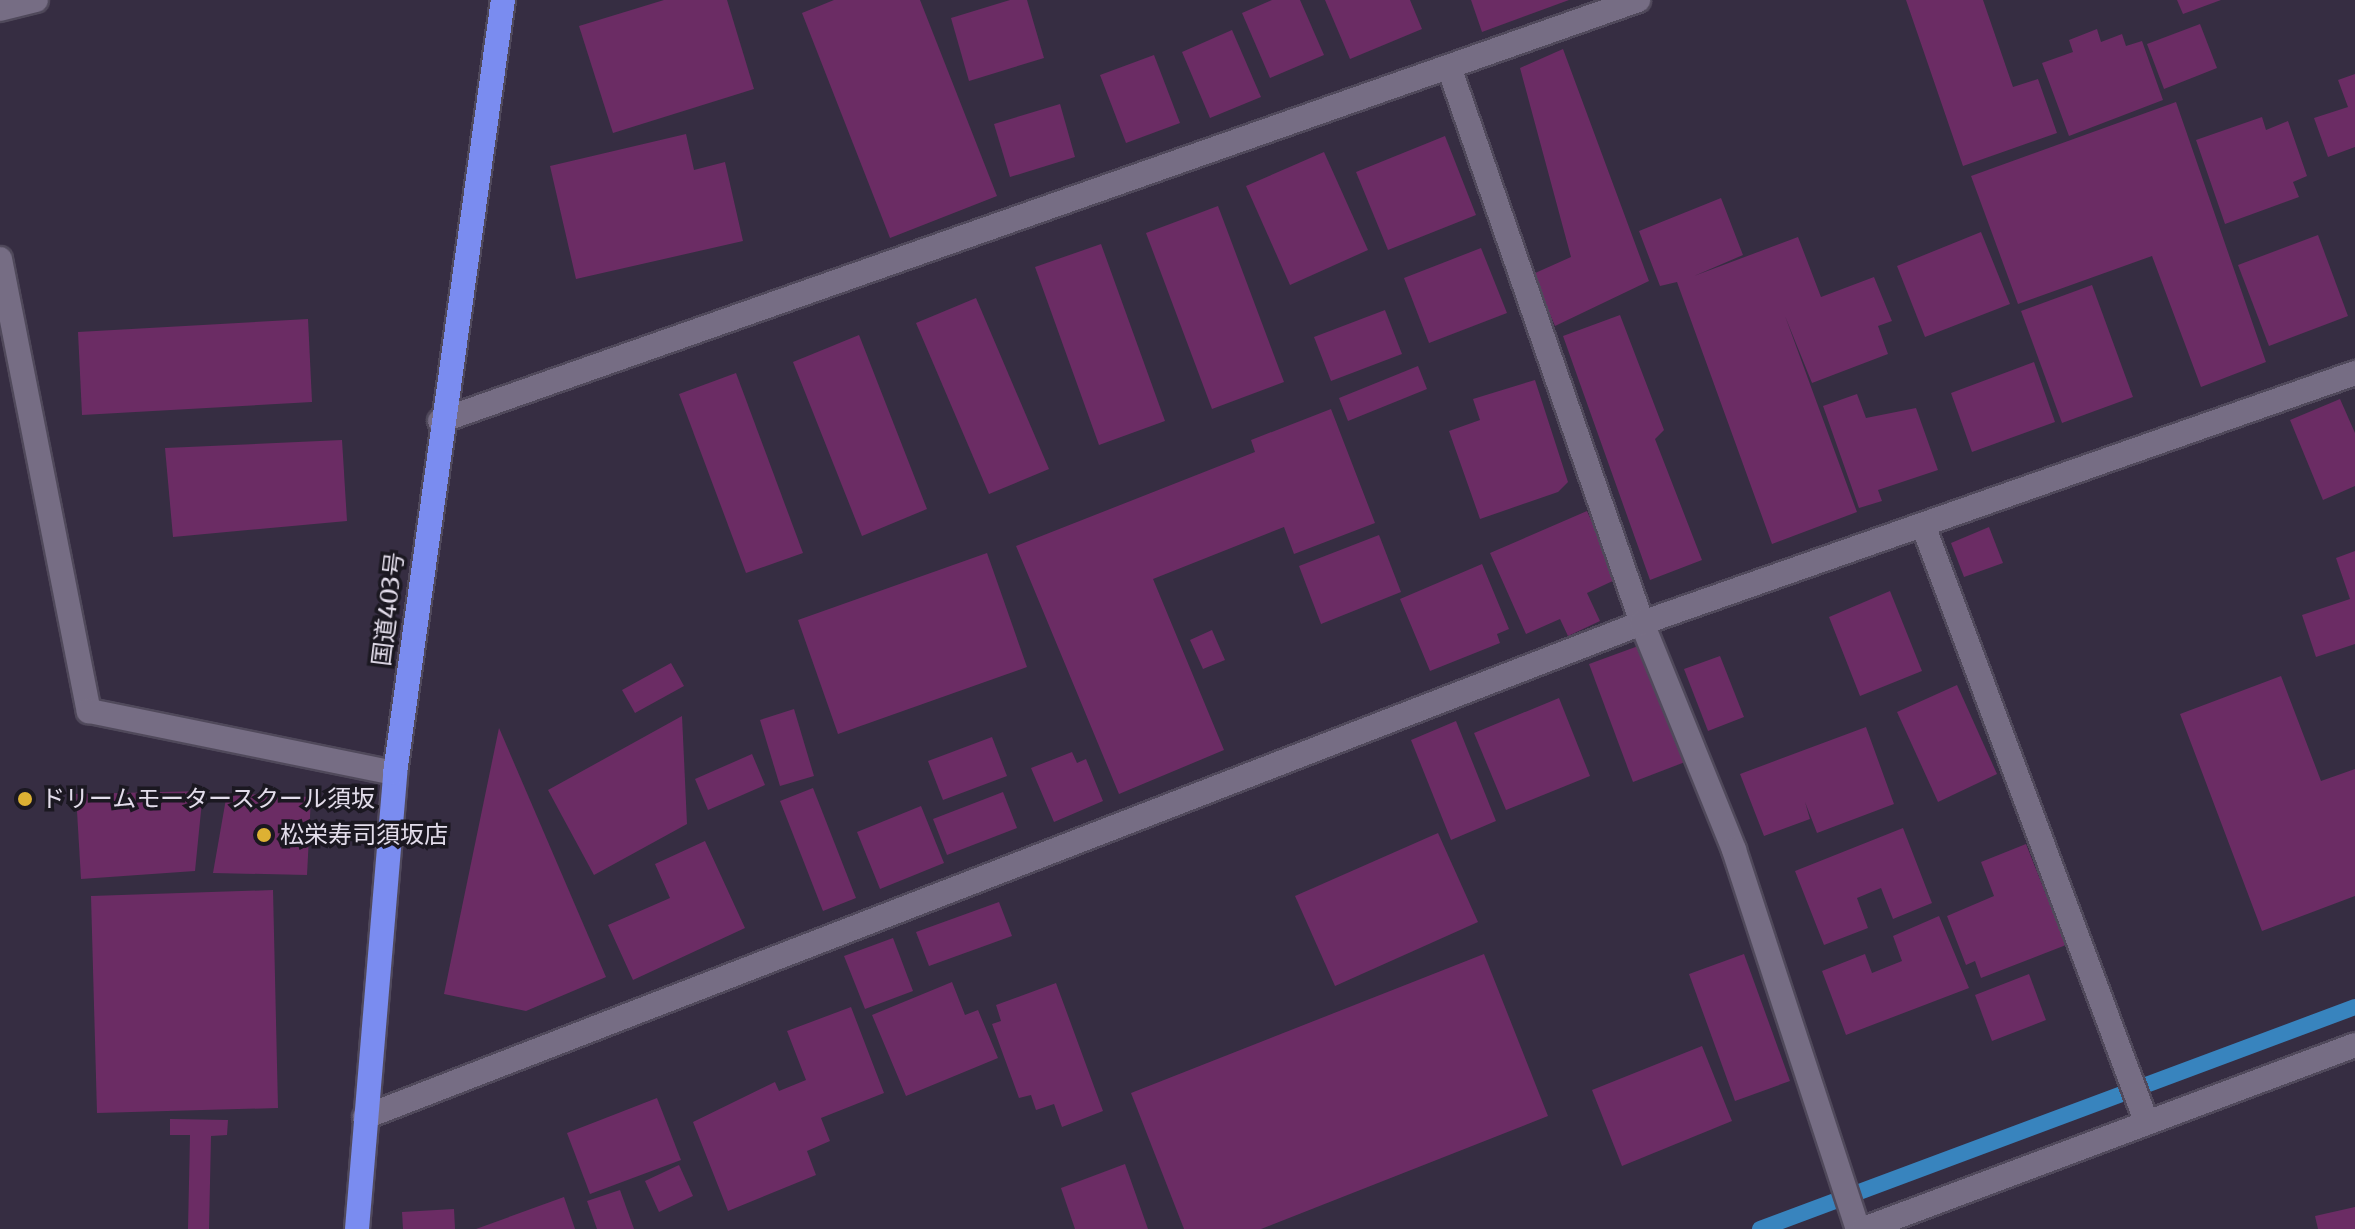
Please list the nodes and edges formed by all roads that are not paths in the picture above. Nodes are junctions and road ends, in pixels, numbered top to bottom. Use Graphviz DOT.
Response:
graph roads {
  1 [pos="36,0"];
  2 [pos="503,0"];
  3 [pos="1638,0"];
  4 [pos="0,9"];
  5 [pos="1450,70"];
  6 [pos="0,259"];
  7 [pos="2355,373"];
  8 [pos="440,421"];
  9 [pos="1923,525"];
  10 [pos="1642,623"];
  11 [pos="395,773"];
  12 [pos="2355,1045"];
  13 [pos="365,1117"];
  14 [pos="2145,1118"];
  15 [pos="357,1229"];
  16 [pos="1861,1229"];
  1 -- 4 [label="street"];
  2 -- 8 [label="highway, 国道403号"];
  3 -- 5 [label="street"];
  5 -- 8 [label="street"];
  5 -- 10 [label="street"];
  6 -- 11 [label="street"];
  7 -- 9 [label="street"];
  8 -- 11 [label="highway, 国道403号"];
  9 -- 10 [label="street"];
  9 -- 14 [label="street"];
  10 -- 13 [label="street"];
  10 -- 16 [label="street"];
  11 -- 13 [label="highway, 国道403号"];
  12 -- 14 [label="street"];
  13 -- 15 [label="highway, 国道403号"];
  14 -- 16 [label="street"];
}
